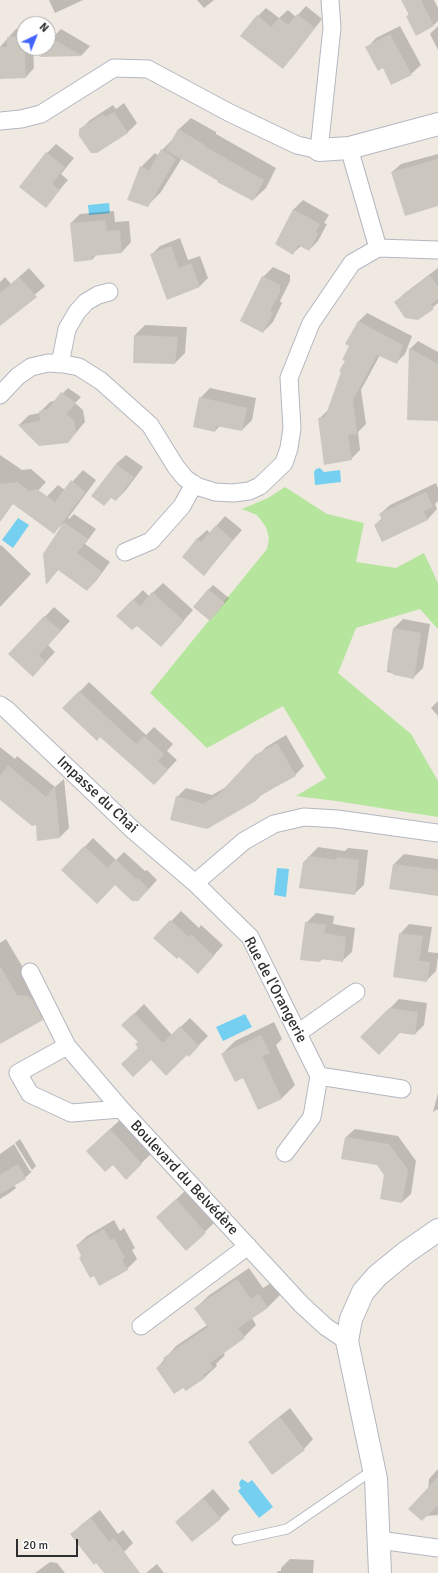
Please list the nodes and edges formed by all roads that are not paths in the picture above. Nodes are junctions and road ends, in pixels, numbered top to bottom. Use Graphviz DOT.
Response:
graph roads {
  1 [pos="330,0"];
  2 [pos="0,120"];
  3 [pos="438,124"];
  4 [pos="349,148"];
  5 [pos="319,150"];
  6 [pos="378,248"];
  7 [pos="438,250"];
  8 [pos="109,292"];
  9 [pos="60,364"];
  10 [pos="0,395"];
  11 [pos="194,484"];
  12 [pos="125,552"];
  13 [pos="0,705"];
  14 [pos="438,833"];
  15 [pos="195,883"];
  16 [pos="30,972"];
  17 [pos="356,992"];
  18 [pos="298,1033"];
  19 [pos="67,1046"];
  20 [pos="319,1076"];
  21 [pos="402,1090"];
  22 [pos="121,1109"];
  23 [pos="285,1153"];
  24 [pos="438,1230"];
  25 [pos="248,1246"];
  26 [pos="141,1326"];
  27 [pos="349,1350"];
  28 [pos="374,1469"];
  29 [pos="237,1540"];
  30 [pos="379,1540"];
  31 [pos="438,1548"];
  32 [pos="380,1573"];
  1 -- 5 [label="street"];
  2 -- 5 [label="street"];
  3 -- 4 [label="street"];
  4 -- 5 [label="street"];
  4 -- 6 [label="street"];
  6 -- 7 [label="street"];
  6 -- 11 [label="street"];
  8 -- 9 [label="street"];
  9 -- 10 [label="street"];
  9 -- 11 [label="street"];
  11 -- 12 [label="street"];
  13 -- 15 [label="street, Impasse du Chai"];
  14 -- 15 [label="street"];
  15 -- 18 [label="street, Rue de l'Orangerie"];
  16 -- 19 [label="street, Boulevard du Belvédère"];
  17 -- 18 [label="street"];
  18 -- 20 [label="street, Rue de l'Orangerie"];
  19 -- 22 [label="street, Boulevard du Belvédère"];
  19 -- 22 [label="street, Boulevard du Belvédère"];
  20 -- 21 [label="street"];
  20 -- 23 [label="street"];
  22 -- 25 [label="street, Boulevard du Belvédère"];
  24 -- 27 [label="street"];
  25 -- 26 [label="street, Boulevard du Belvédère"];
  25 -- 27 [label="street, Boulevard du Belvédère"];
  27 -- 28 [label="street"];
  28 -- 29 [label="lane"];
  28 -- 30 [label="street"];
  30 -- 31 [label="street"];
  30 -- 32 [label="street"];
}
